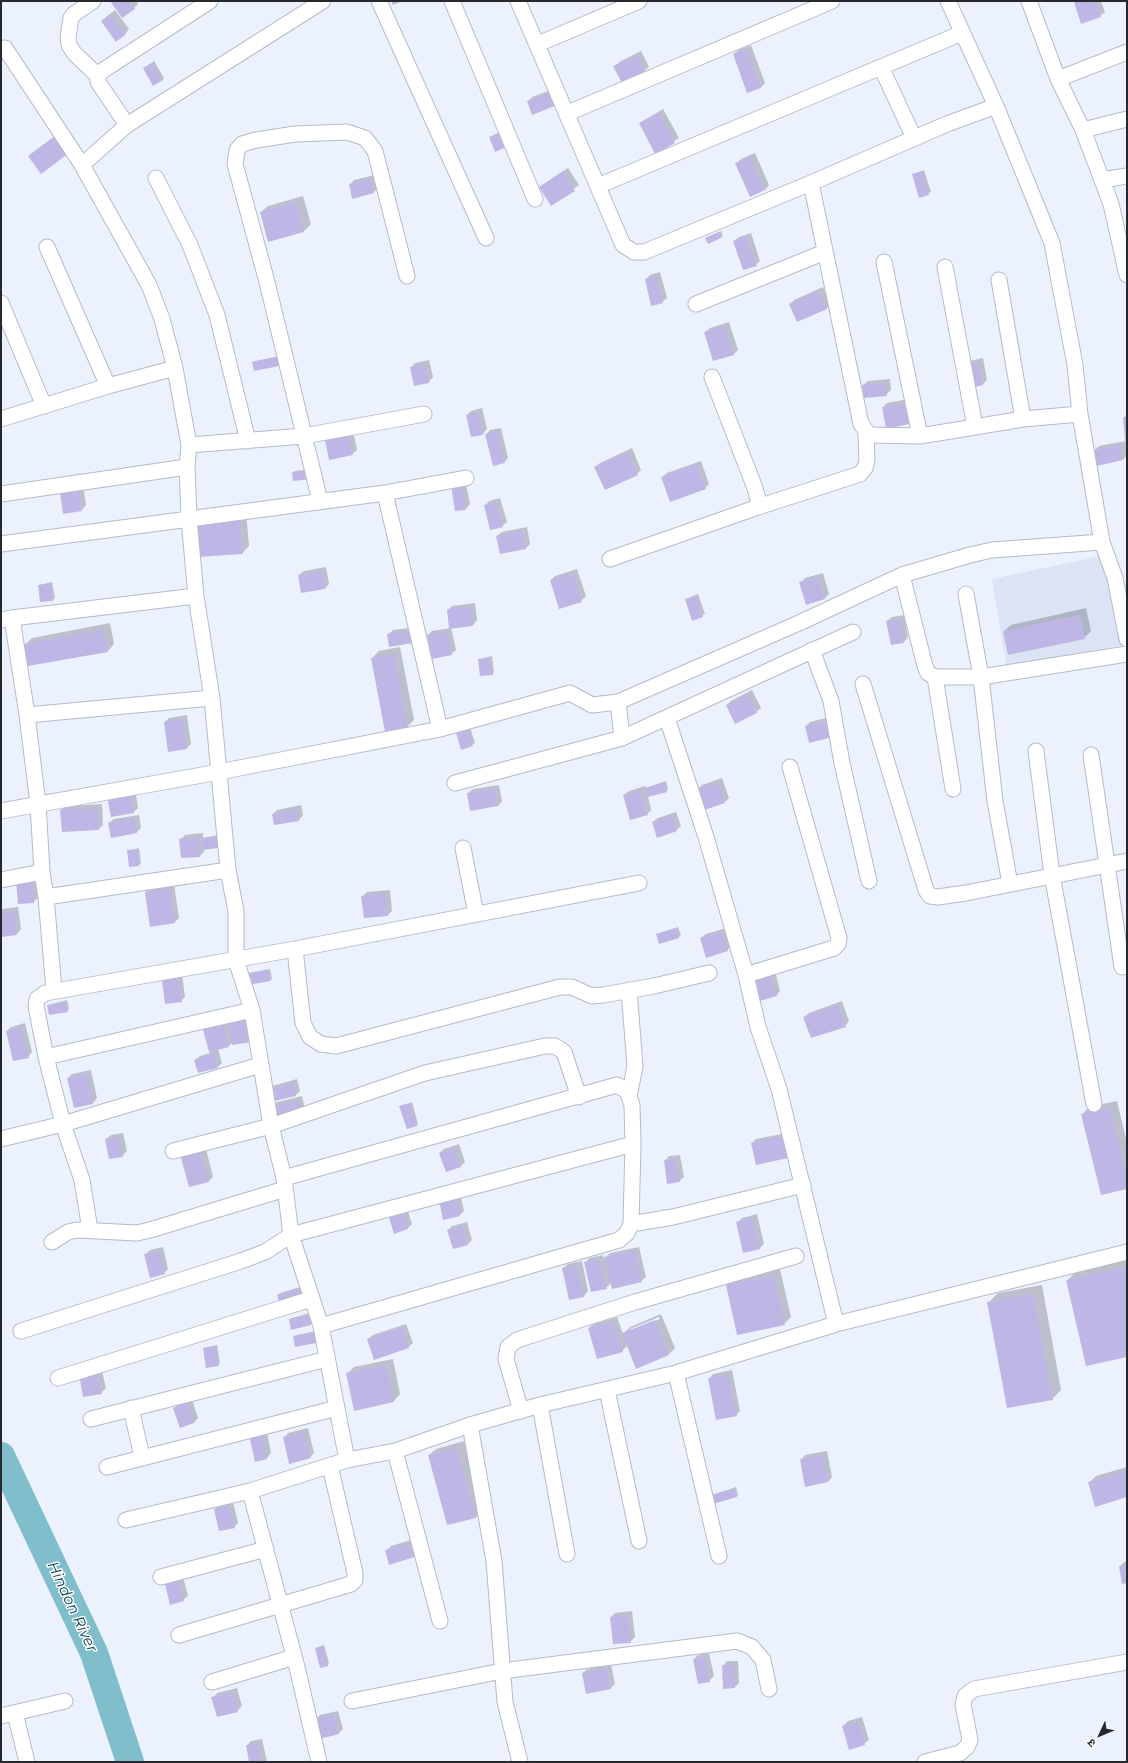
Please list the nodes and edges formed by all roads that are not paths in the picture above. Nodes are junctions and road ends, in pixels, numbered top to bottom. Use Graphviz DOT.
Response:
graph roads {
  1 [pos="93,1"];
  2 [pos="210,1"];
  3 [pos="323,1"];
  4 [pos="379,1"];
  5 [pos="518,1"];
  6 [pos="639,1"];
  7 [pos="832,1"];
  8 [pos="948,1"];
  9 [pos="1029,1"];
  10 [pos="456,2"];
  11 [pos="962,33"];
  12 [pos="538,44"];
  13 [pos="5,48"];
  14 [pos="1127,52"];
  15 [pos="881,67"];
  16 [pos="98,76"];
  17 [pos="1058,78"];
  18 [pos="996,106"];
  19 [pos="568,113"];
  20 [pos="1127,119"];
  21 [pos="127,125"];
  22 [pos="1083,130"];
  23 [pos="914,138"];
  24 [pos="82,165"];
  25 [pos="1127,176"];
  26 [pos="156,178"];
  27 [pos="1102,180"];
  28 [pos="811,183"];
  29 [pos="598,186"];
  30 [pos="535,199"];
  31 [pos="1122,231"];
  32 [pos="486,238"];
  33 [pos="47,246"];
  34 [pos="825,252"];
  35 [pos="884,262"];
  36 [pos="1126,266"];
  37 [pos="944,267"];
  38 [pos="407,276"];
  39 [pos="999,280"];
  40 [pos="1,303"];
  41 [pos="696,304"];
  42 [pos="175,368"];
  43 [pos="712,377"];
  44 [pos="108,386"];
  45 [pos="44,406"];
  46 [pos="424,414"];
  47 [pos="1080,414"];
  48 [pos="1,419"];
  49 [pos="1022,419"];
  50 [pos="975,427"];
  51 [pos="866,433"];
  52 [pos="304,436"];
  53 [pos="920,436"];
  54 [pos="248,441"];
  55 [pos="189,445"];
  56 [pos="188,467"];
  57 [pos="466,478"];
  58 [pos="385,493"];
  59 [pos="1,494"];
  60 [pos="320,501"];
  61 [pos="758,507"];
  62 [pos="189,519"];
  63 [pos="1102,542"];
  64 [pos="1,544"];
  65 [pos="610,559"];
  66 [pos="902,575"];
  67 [pos="1121,577"];
  68 [pos="966,594"];
  69 [pos="196,596"];
  70 [pos="6,619"];
  71 [pos="853,632"];
  72 [pos="1127,639"];
  73 [pos="812,650"];
  74 [pos="1127,654"];
  75 [pos="935,677"];
  76 [pos="981,677"];
  77 [pos="863,684"];
  78 [pos="212,698"];
  79 [pos="618,702"];
  80 [pos="27,715"];
  81 [pos="667,718"];
  82 [pos="440,729"];
  83 [pos="622,738"];
  84 [pos="1036,751"];
  85 [pos="1091,755"];
  86 [pos="790,767"];
  87 [pos="219,772"];
  88 [pos="455,782"];
  89 [pos="953,789"];
  90 [pos="38,804"];
  91 [pos="1,811"];
  92 [pos="463,848"];
  93 [pos="1127,861"];
  94 [pos="1107,864"];
  95 [pos="228,870"];
  96 [pos="42,872"];
  97 [pos="1052,875"];
  98 [pos="1,880"];
  99 [pos="869,881"];
  100 [pos="639,883"];
  101 [pos="1010,884"];
  102 [pos="46,897"];
  103 [pos="476,914"];
  104 [pos="294,949"];
  105 [pos="236,960"];
  106 [pos="1122,967"];
  107 [pos="709,973"];
  108 [pos="746,975"];
  109 [pos="54,990"];
  110 [pos="629,990"];
  111 [pos="252,1010"];
  112 [pos="46,1057"];
  113 [pos="260,1065"];
  114 [pos="579,1097"];
  115 [pos="629,1097"];
  116 [pos="1094,1104"];
  117 [pos="63,1124"];
  118 [pos="270,1126"];
  119 [pos="1,1139"];
  120 [pos="633,1144"];
  121 [pos="173,1152"];
  122 [pos="284,1184"];
  123 [pos="803,1185"];
  124 [pos="631,1224"];
  125 [pos="90,1230"];
  126 [pos="291,1235"];
  127 [pos="52,1242"];
  128 [pos="1127,1252"];
  129 [pos="796,1256"];
  130 [pos="311,1299"];
  131 [pos="836,1324"];
  132 [pos="321,1326"];
  133 [pos="20,1331"];
  134 [pos="327,1359"];
  135 [pos="676,1373"];
  136 [pos="58,1378"];
  137 [pos="607,1390"];
  138 [pos="540,1405"];
  139 [pos="132,1408"];
  140 [pos="337,1408"];
  141 [pos="521,1411"];
  142 [pos="91,1419"];
  143 [pos="470,1425"];
  144 [pos="395,1451"];
  145 [pos="142,1457"];
  146 [pos="346,1460"];
  147 [pos="330,1466"];
  148 [pos="107,1467"];
  149 [pos="250,1491"];
  150 [pos="126,1520"];
  151 [pos="639,1541"];
  152 [pos="266,1549"];
  153 [pos="567,1554"];
  154 [pos="718,1556"];
  155 [pos="161,1577"];
  156 [pos="280,1605"];
  157 [pos="440,1621"];
  158 [pos="180,1635"];
  159 [pos="294,1657"];
  160 [pos="1127,1662"];
  161 [pos="502,1670"];
  162 [pos="212,1682"];
  163 [pos="769,1689"];
  164 [pos="352,1700"];
  165 [pos="65,1701"];
  166 [pos="8,1714"];
  167 [pos="26,1762"];
  168 [pos="319,1762"];
  169 [pos="520,1762"];
  170 [pos="925,1762"];
  1 -- 16 [label="street"];
  2 -- 16 [label="street"];
  3 -- 21 [label="street"];
  4 -- 32 [label="street"];
  5 -- 12 [label="street"];
  6 -- 12 [label="street"];
  7 -- 19 [label="street"];
  8 -- 11 [label="street"];
  9 -- 17 [label="street"];
  10 -- 30 [label="street"];
  11 -- 15 [label="street"];
  11 -- 18 [label="street"];
  12 -- 19 [label="street"];
  13 -- 24 [label="street"];
  14 -- 17 [label="street"];
  15 -- 23 [label="street"];
  15 -- 29 [label="street"];
  16 -- 21 [label="street"];
  17 -- 22 [label="street"];
  18 -- 23 [label="street"];
  18 -- 47 [label="street"];
  19 -- 29 [label="street"];
  20 -- 22 [label="street"];
  21 -- 24 [label="street"];
  22 -- 27 [label="street"];
  23 -- 28 [label="street"];
  24 -- 42 [label="street"];
  25 -- 27 [label="street"];
  26 -- 54 [label="street"];
  27 -- 31 [label="street"];
  28 -- 29 [label="street"];
  28 -- 34 [label="street"];
  31 -- 36 [label="street"];
  33 -- 44 [label="street"];
  34 -- 41 [label="street"];
  34 -- 51 [label="street"];
  35 -- 53 [label="street"];
  37 -- 50 [label="street"];
  38 -- 52 [label="street"];
  39 -- 49 [label="street"];
  40 -- 45 [label="street"];
  42 -- 44 [label="street"];
  42 -- 55 [label="street"];
  43 -- 61 [label="street"];
  44 -- 45 [label="street"];
  45 -- 48 [label="street"];
  46 -- 52 [label="street"];
  47 -- 49 [label="street"];
  47 -- 63 [label="street"];
  49 -- 50 [label="street"];
  50 -- 53 [label="street"];
  51 -- 53 [label="street"];
  51 -- 61 [label="street"];
  52 -- 54 [label="street"];
  52 -- 60 [label="street"];
  54 -- 55 [label="street"];
  55 -- 56 [label="street"];
  56 -- 59 [label="street"];
  56 -- 62 [label="street"];
  57 -- 58 [label="street"];
  58 -- 60 [label="street"];
  58 -- 82 [label="street"];
  60 -- 62 [label="street"];
  61 -- 65 [label="street"];
  62 -- 64 [label="street"];
  62 -- 69 [label="street"];
  63 -- 66 [label="street"];
  63 -- 67 [label="street"];
  66 -- 75 [label="street"];
  66 -- 79 [label="street"];
  67 -- 72 [label="street"];
  68 -- 76 [label="street"];
  69 -- 70 [label="street"];
  69 -- 78 [label="street"];
  70 -- 80 [label="street"];
  71 -- 73 [label="street"];
  73 -- 81 [label="street"];
  73 -- 99 [label="street"];
  74 -- 76 [label="street"];
  75 -- 76 [label="street"];
  75 -- 89 [label="street"];
  76 -- 101 [label="street"];
  77 -- 101 [label="street"];
  78 -- 80 [label="street"];
  78 -- 87 [label="street"];
  79 -- 82 [label="street"];
  79 -- 83 [label="street"];
  80 -- 90 [label="street"];
  81 -- 83 [label="street"];
  81 -- 108 [label="street"];
  82 -- 87 [label="street"];
  83 -- 88 [label="street"];
  84 -- 97 [label="street"];
  85 -- 94 [label="street"];
  86 -- 108 [label="street"];
  87 -- 90 [label="street"];
  87 -- 95 [label="street"];
  90 -- 91 [label="street"];
  90 -- 96 [label="street"];
  92 -- 103 [label="street"];
  93 -- 94 [label="street"];
  94 -- 97 [label="street"];
  94 -- 106 [label="street"];
  95 -- 102 [label="street"];
  95 -- 105 [label="street"];
  96 -- 98 [label="street"];
  96 -- 102 [label="street"];
  97 -- 101 [label="street"];
  97 -- 116 [label="street"];
  100 -- 103 [label="street"];
  102 -- 109 [label="street"];
  103 -- 104 [label="street"];
  104 -- 105 [label="street"];
  104 -- 110 [label="street"];
  105 -- 109 [label="street"];
  105 -- 111 [label="street"];
  107 -- 110 [label="street"];
  108 -- 123 [label="street"];
  109 -- 112 [label="street"];
  110 -- 115 [label="street"];
  111 -- 112 [label="street"];
  111 -- 113 [label="street"];
  112 -- 117 [label="street"];
  113 -- 117 [label="street"];
  113 -- 118 [label="street"];
  114 -- 115 [label="street"];
  114 -- 118 [label="street"];
  114 -- 122 [label="street"];
  115 -- 120 [label="street"];
  117 -- 119 [label="street"];
  117 -- 125 [label="street"];
  118 -- 121 [label="street"];
  118 -- 122 [label="street"];
  120 -- 124 [label="street"];
  120 -- 126 [label="street"];
  122 -- 125 [label="street"];
  122 -- 126 [label="street"];
  123 -- 124 [label="street"];
  123 -- 131 [label="street"];
  124 -- 132 [label="street"];
  125 -- 127 [label="street"];
  126 -- 130 [label="street"];
  126 -- 133 [label="street"];
  128 -- 131 [label="street"];
  129 -- 141 [label="street"];
  130 -- 132 [label="street"];
  130 -- 136 [label="street"];
  131 -- 135 [label="street"];
  132 -- 134 [label="street"];
  134 -- 139 [label="street"];
  134 -- 140 [label="street"];
  135 -- 137 [label="street"];
  135 -- 154 [label="street"];
  137 -- 138 [label="street"];
  137 -- 151 [label="street"];
  138 -- 141 [label="street"];
  138 -- 153 [label="street"];
  139 -- 142 [label="street"];
  139 -- 145 [label="street"];
  140 -- 145 [label="street"];
  140 -- 146 [label="street"];
  141 -- 143 [label="street"];
  143 -- 144 [label="street"];
  143 -- 161 [label="street"];
  144 -- 146 [label="street"];
  144 -- 157 [label="street"];
  145 -- 148 [label="street"];
  146 -- 147 [label="street"];
  147 -- 149 [label="street"];
  147 -- 156 [label="street"];
  149 -- 150 [label="street"];
  149 -- 152 [label="street"];
  152 -- 155 [label="street"];
  152 -- 156 [label="street"];
  156 -- 158 [label="street"];
  156 -- 159 [label="street"];
  159 -- 162 [label="street"];
  159 -- 168 [label="street"];
  160 -- 170 [label="street"];
  161 -- 163 [label="street"];
  161 -- 164 [label="street"];
  161 -- 169 [label="street"];
  165 -- 166 [label="street"];
  166 -- 167 [label="street"];
}
